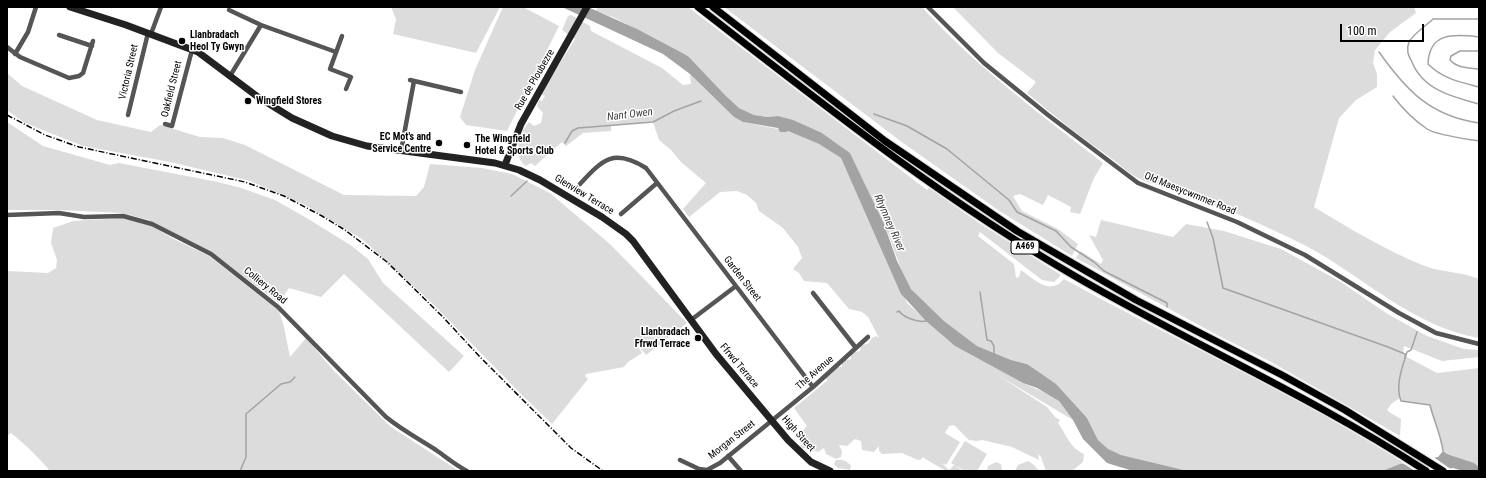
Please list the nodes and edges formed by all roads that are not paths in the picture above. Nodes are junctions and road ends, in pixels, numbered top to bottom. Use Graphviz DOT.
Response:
graph roads {
  1 [pos="36,7"];
  2 [pos="70,7"];
  3 [pos="161,7"];
  4 [pos="588,7"];
  5 [pos="698,7"];
  6 [pos="713,7"];
  7 [pos="928,7"];
  8 [pos="79,9"];
  9 [pos="229,10"];
  10 [pos="261,25"];
  11 [pos="149,34"];
  12 [pos="59,35"];
  13 [pos="342,36"];
  14 [pos="7,47"];
  15 [pos="192,50"];
  16 [pos="336,52"];
  17 [pos="15,54"];
  18 [pos="230,76"];
  19 [pos="346,89"];
  20 [pos="461,92"];
  21 [pos="128,115"];
  22 [pos="165,124"];
  23 [pos="401,151"];
  24 [pos="505,165"];
  25 [pos="657,183"];
  26 [pos="580,184"];
  27 [pos="621,214"];
  28 [pos="7,215"];
  29 [pos="736,286"];
  30 [pos="813,293"];
  31 [pos="692,322"];
  32 [pos="868,337"];
  33 [pos="1479,344"];
  34 [pos="856,348"];
  35 [pos="812,387"];
  36 [pos="772,420"];
  37 [pos="728,456"];
  38 [pos="680,460"];
  39 [pos="467,471"];
  40 [pos="741,471"];
  41 [pos="830,471"];
  42 [pos="1426,471"];
  43 [pos="1443,471"];
  1 -- 17 [label="street"];
  2 -- 8 [label="street, Glenview Terrace"];
  3 -- 11 [label="street, Victoria Street"];
  4 -- 24 [label="street, Rue de Ploubezre"];
  5 -- 42 [label="main road, A469"];
  6 -- 43 [label="main road, A469"];
  7 -- 33 [label="street, Old Maesycwmmer Road"];
  8 -- 11 [label="street, Glenview Terrace"];
  9 -- 10 [label="street"];
  10 -- 16 [label="street"];
  10 -- 18 [label="street"];
  11 -- 15 [label="street, Glenview Terrace"];
  11 -- 21 [label="street, Victoria Street"];
  12 -- 17 [label="street"];
  13 -- 16 [label="street"];
  14 -- 17 [label="street"];
  15 -- 18 [label="street, Glenview Terrace"];
  15 -- 22 [label="street, Oakfield Street"];
  16 -- 19 [label="street"];
  18 -- 23 [label="street, Glenview Terrace"];
  20 -- 23 [label="street"];
  23 -- 24 [label="street, Glenview Terrace"];
  24 -- 31 [label="street, Glenview Terrace"];
  25 -- 26 [label="street, Garden Street"];
  25 -- 27 [label="street"];
  25 -- 29 [label="street, Garden Street"];
  28 -- 39 [label="street, Colliery Road"];
  29 -- 31 [label="street"];
  29 -- 35 [label="street, Garden Street"];
  30 -- 34 [label="street"];
  31 -- 36 [label="street, Ffrwd Terrace"];
  32 -- 34 [label="street, The Avenue"];
  34 -- 35 [label="street, The Avenue"];
  35 -- 36 [label="street, The Avenue"];
  36 -- 37 [label="street, Morgan Street"];
  36 -- 41 [label="street, High Street"];
  37 -- 38 [label="street, Morgan Street"];
  37 -- 40 [label="street"];
}
